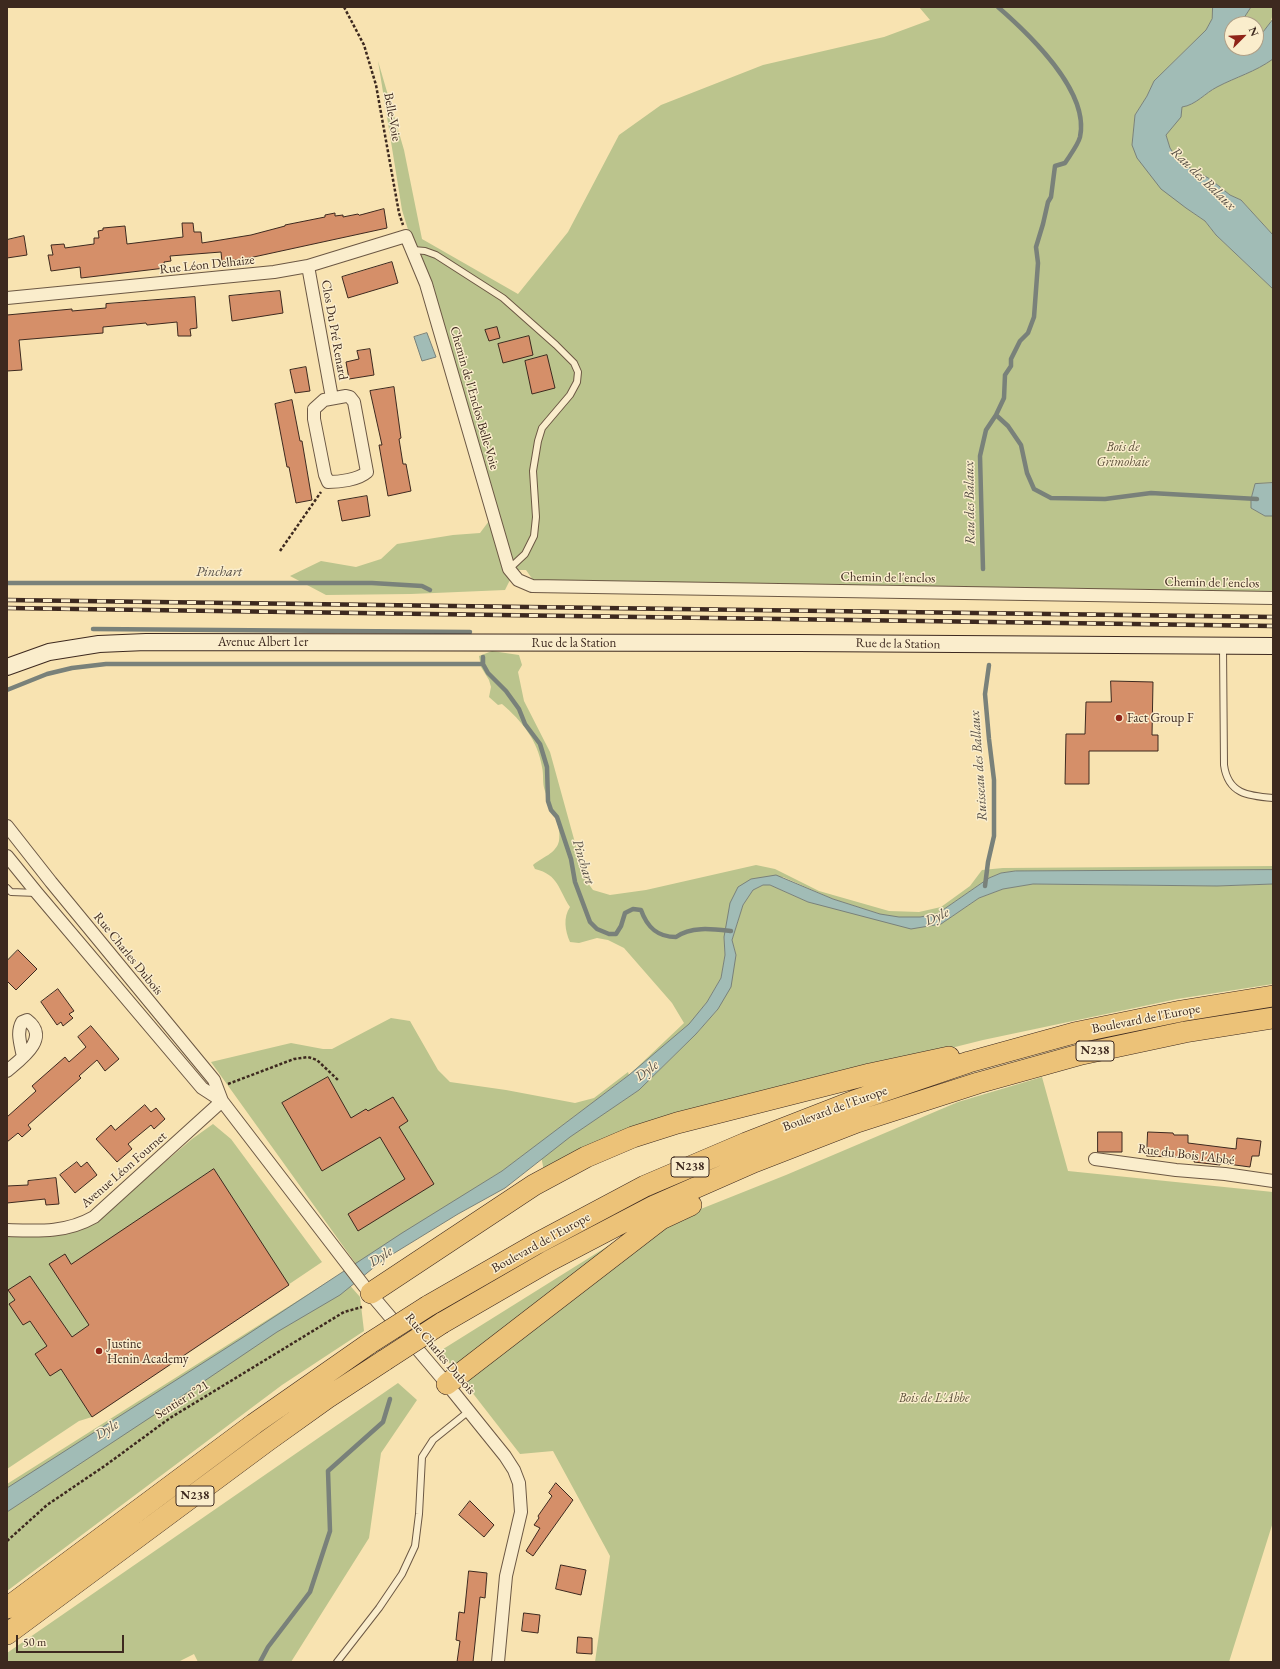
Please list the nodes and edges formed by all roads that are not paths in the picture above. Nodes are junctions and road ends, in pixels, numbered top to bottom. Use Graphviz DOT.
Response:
graph roads {
  1 [pos="406,236"];
  2 [pos="413,250"];
  3 [pos="308,266"];
  4 [pos="7,298"];
  5 [pos="332,398"];
  6 [pos="509,569"];
  7 [pos="1273,598"];
  8 [pos="523,643"];
  9 [pos="1223,646"];
  10 [pos="1273,646"];
  11 [pos="7,667"];
  12 [pos="1273,798"];
  13 [pos="7,826"];
  14 [pos="7,856"];
  15 [pos="51,882"];
  16 [pos="7,888"];
  17 [pos="37,894"];
  18 [pos="1273,996"];
  19 [pos="1273,1018"];
  20 [pos="23,1057"];
  21 [pos="969,1062"];
  22 [pos="7,1071"];
  23 [pos="220,1096"];
  24 [pos="1095,1159"];
  25 [pos="754,1162"];
  26 [pos="1273,1181"];
  27 [pos="7,1230"];
  28 [pos="372,1295"];
  29 [pos="447,1384"];
  30 [pos="468,1411"];
  31 [pos="7,1608"];
  32 [pos="7,1634"];
  33 [pos="337,1662"];
  34 [pos="498,1662"];
  1 -- 2 [label="street, Chemin de l'Enclos Belle-Voie"];
  1 -- 3 [label="street, Rue Léon Delhaize"];
  2 -- 6 [label="street, Chemin de l'Enclos Belle-Voie"];
  2 -- 6 [label="lane"];
  3 -- 4 [label="street, Rue Léon Delhaize"];
  3 -- 5 [label="street, Clos Du Pré Renard"];
  5 -- 5 [label="street, Clos Du Pré Renard"];
  6 -- 7 [label="street, Chemin de l'enclos"];
  8 -- 9 [label="main road, Rue de la Station"];
  8 -- 11 [label="main road, Avenue Albert 1er"];
  9 -- 10 [label="main road, Rue de la Station"];
  9 -- 12 [label="lane"];
  13 -- 15 [label="street, Rue Charles Dubois"];
  14 -- 17 [label="street, Rue Charles Dubois"];
  15 -- 17 [label="street"];
  15 -- 23 [label="street, Rue Charles Dubois"];
  16 -- 17 [label="lane"];
  17 -- 23 [label="street, Rue Charles Dubois"];
  18 -- 21 [label="highway, Boulevard de l'Europe / N238"];
  19 -- 25 [label="highway, Boulevard de l'Europe / N238"];
  20 -- 22 [label="street"];
  21 -- 28 [label="highway"];
  21 -- 31 [label="highway, Boulevard de l'Europe / N238, bridge"];
  23 -- 27 [label="street, Avenue Léon Fournet"];
  23 -- 28 [label="street, Rue Charles Dubois"];
  24 -- 26 [label="street, Rue du Bois l'Abbé"];
  25 -- 29 [label="highway"];
  25 -- 32 [label="highway, Boulevard de l'Europe / N238, bridge"];
  28 -- 29 [label="street, Rue Charles Dubois"];
  29 -- 30 [label="street, Rue Charles Dubois"];
  30 -- 33 [label="lane"];
  30 -- 34 [label="street, Rue Charles Dubois"];
}
